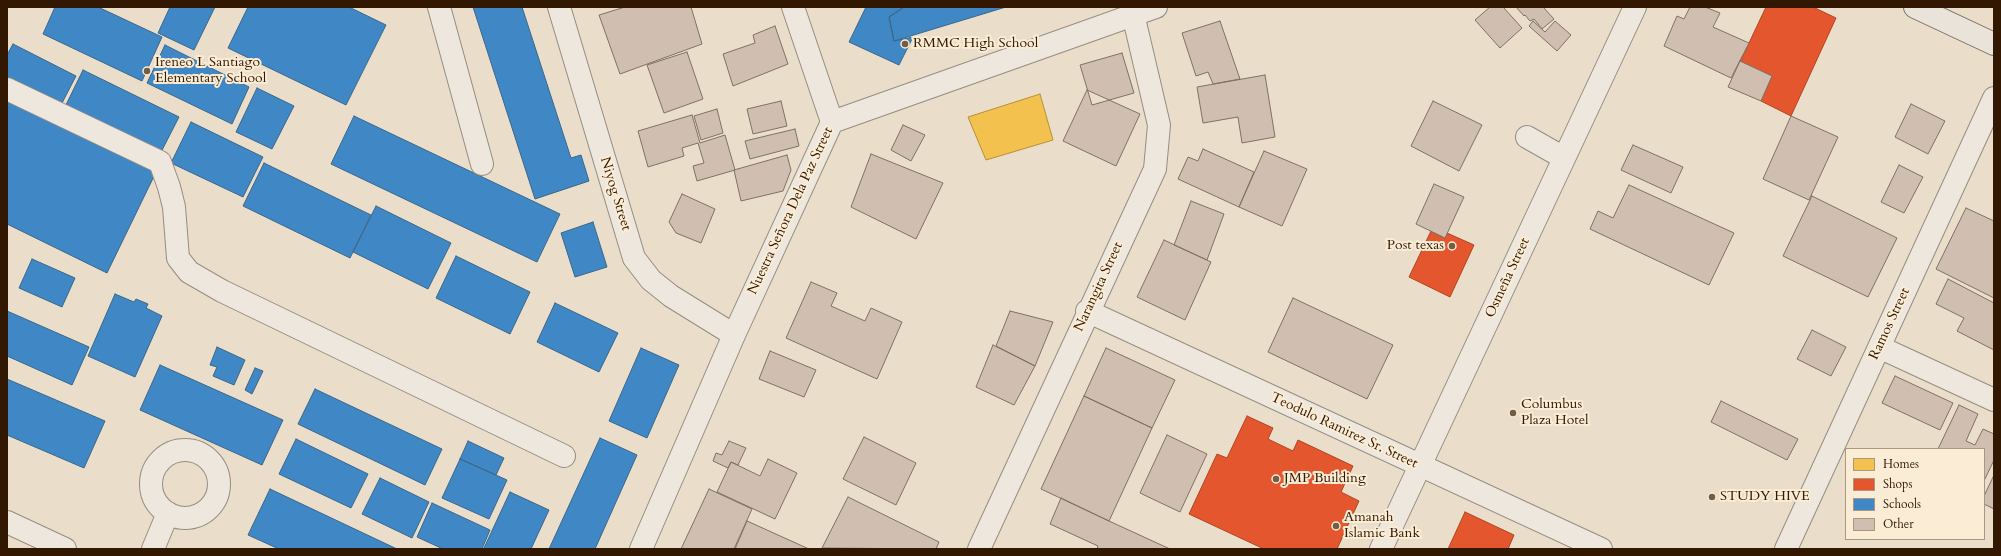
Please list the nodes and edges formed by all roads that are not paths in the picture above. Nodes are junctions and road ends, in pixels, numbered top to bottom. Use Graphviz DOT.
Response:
graph roads {
  1 [pos="439,7"];
  2 [pos="559,7"];
  3 [pos="793,7"];
  4 [pos="1156,7"];
  5 [pos="1635,7"];
  6 [pos="1916,7"];
  7 [pos="1133,14"];
  8 [pos="1994,44"];
  9 [pos="7,89"];
  10 [pos="1994,98"];
  11 [pos="832,122"];
  12 [pos="1528,137"];
  13 [pos="1564,158"];
  14 [pos="482,164"];
  15 [pos="1087,311"];
  16 [pos="734,336"];
  17 [pos="1879,347"];
  18 [pos="1994,400"];
  19 [pos="564,456"];
  20 [pos="1419,466"];
  21 [pos="168,513"];
  22 [pos="7,522"];
  23 [pos="65,549"];
  24 [pos="153,549"];
  25 [pos="641,549"];
  26 [pos="978,549"];
  27 [pos="1381,549"];
  28 [pos="1601,549"];
  29 [pos="1786,549"];
  1 -- 14 [label="street"];
  2 -- 16 [label="street, Niyog Street"];
  3 -- 11 [label="street"];
  4 -- 7 [label="street, Nuestra Señora Dela Paz Street"];
  5 -- 13 [label="street, Osmeña Street"];
  6 -- 8 [label="main road"];
  7 -- 11 [label="street, Nuestra Señora Dela Paz Street"];
  7 -- 15 [label="street, Narangita Street"];
  9 -- 19 [label="street"];
  10 -- 17 [label="street, Ramos Street"];
  11 -- 16 [label="street, Nuestra Señora Dela Paz Street"];
  12 -- 13 [label="street"];
  13 -- 20 [label="street, Osmeña Street"];
  15 -- 20 [label="street, Teodulo Ramirez Sr. Street"];
  15 -- 26 [label="street, Narangita Street"];
  16 -- 25 [label="street, Nuestra Señora Dela Paz Street"];
  17 -- 18 [label="street"];
  17 -- 29 [label="street, Ramos Street"];
  20 -- 27 [label="street, Osmeña Street"];
  20 -- 28 [label="street, Teodulo Ramirez Sr. Street"];
  21 -- 24 [label="street"];
  22 -- 23 [label="street"];
}
